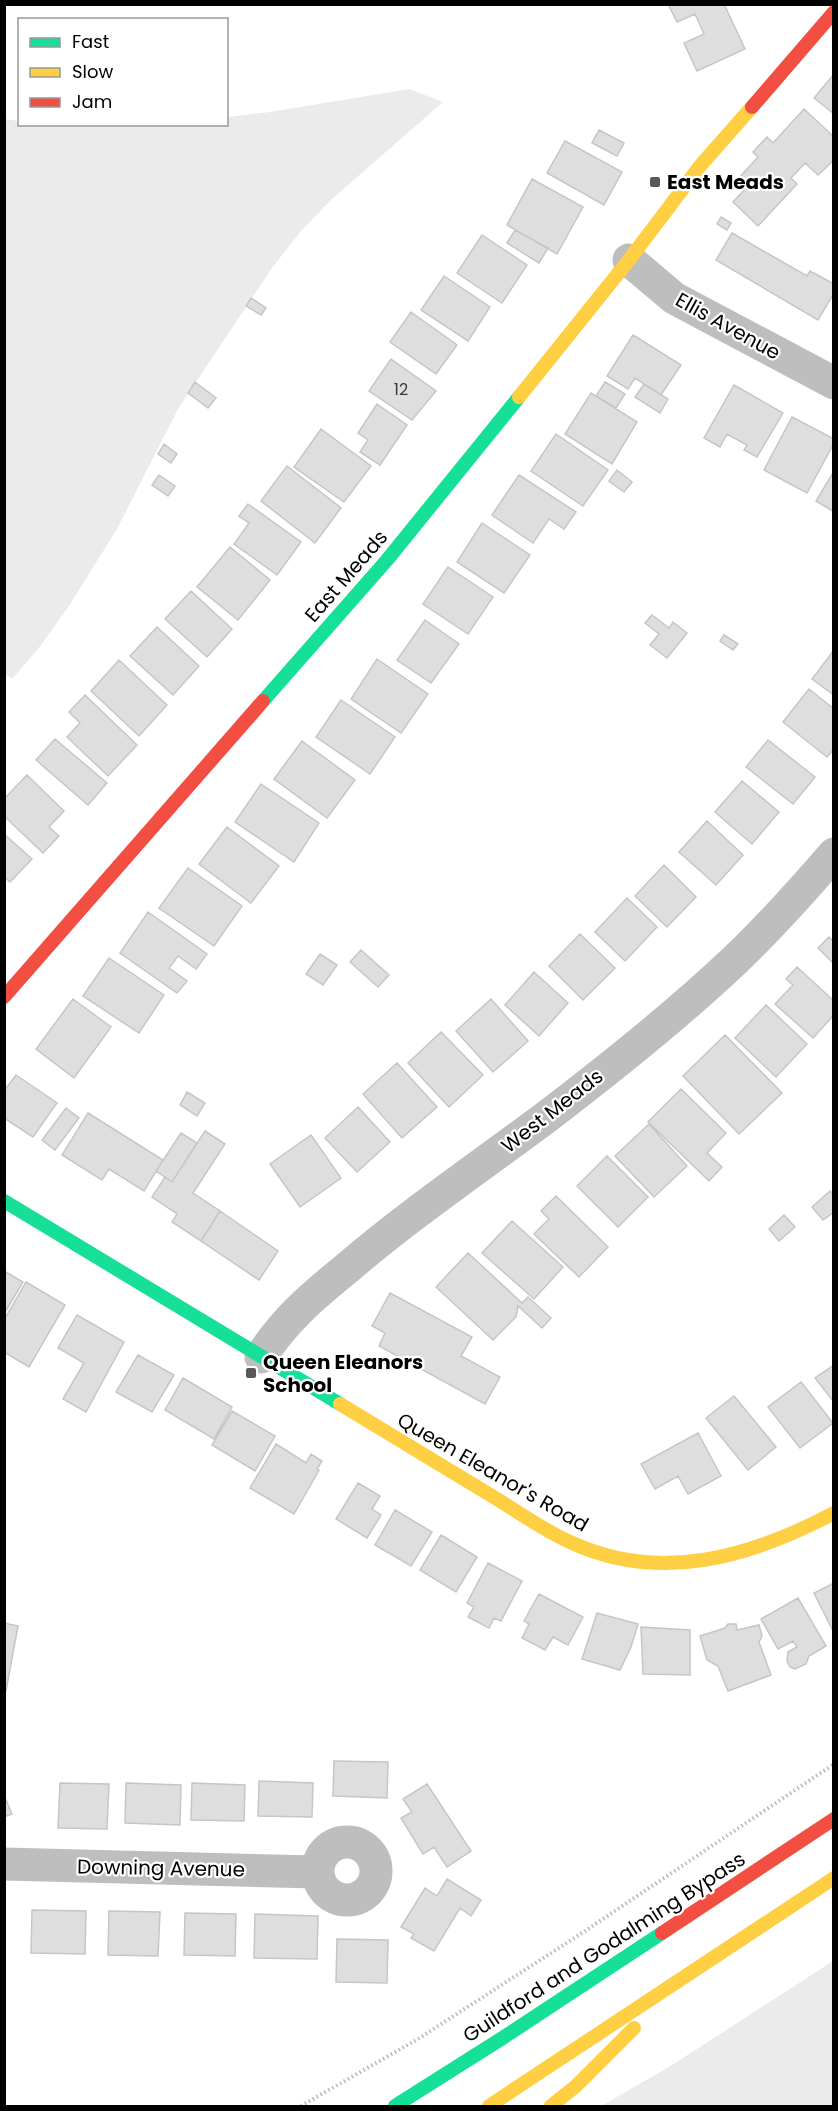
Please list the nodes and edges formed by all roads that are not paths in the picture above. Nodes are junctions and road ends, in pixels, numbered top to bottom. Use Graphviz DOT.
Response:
graph roads {
  1 [pos="834,12"];
  2 [pos="629,260"];
  3 [pos="834,383"];
  4 [pos="834,854"];
  5 [pos="4,997"];
  6 [pos="4,1201"];
  7 [pos="261,1357"];
  8 [pos="834,1514"];
  9 [pos="834,1818"];
  10 [pos="4,1864"];
  11 [pos="317,1872"];
  12 [pos="834,1878"];
  13 [pos="684,1978"];
  14 [pos="395,2106"];
  15 [pos="489,2106"];
  16 [pos="551,2106"];
  1 -- 2 [label="main road, East Meads"];
  2 -- 3 [label="street, Ellis Avenue"];
  2 -- 5 [label="main road, East Meads"];
  4 -- 7 [label="street, West Meads"];
  6 -- 7 [label="main road, Queen Eleanor's Road"];
  7 -- 8 [label="main road, Queen Eleanor's Road"];
  9 -- 14 [label="main road, Guildford and Godalming Bypass"];
  10 -- 11 [label="street, Downing Avenue"];
  12 -- 13 [label="main road"];
  13 -- 15 [label="main road"];
  13 -- 16 [label="main road"];
}
